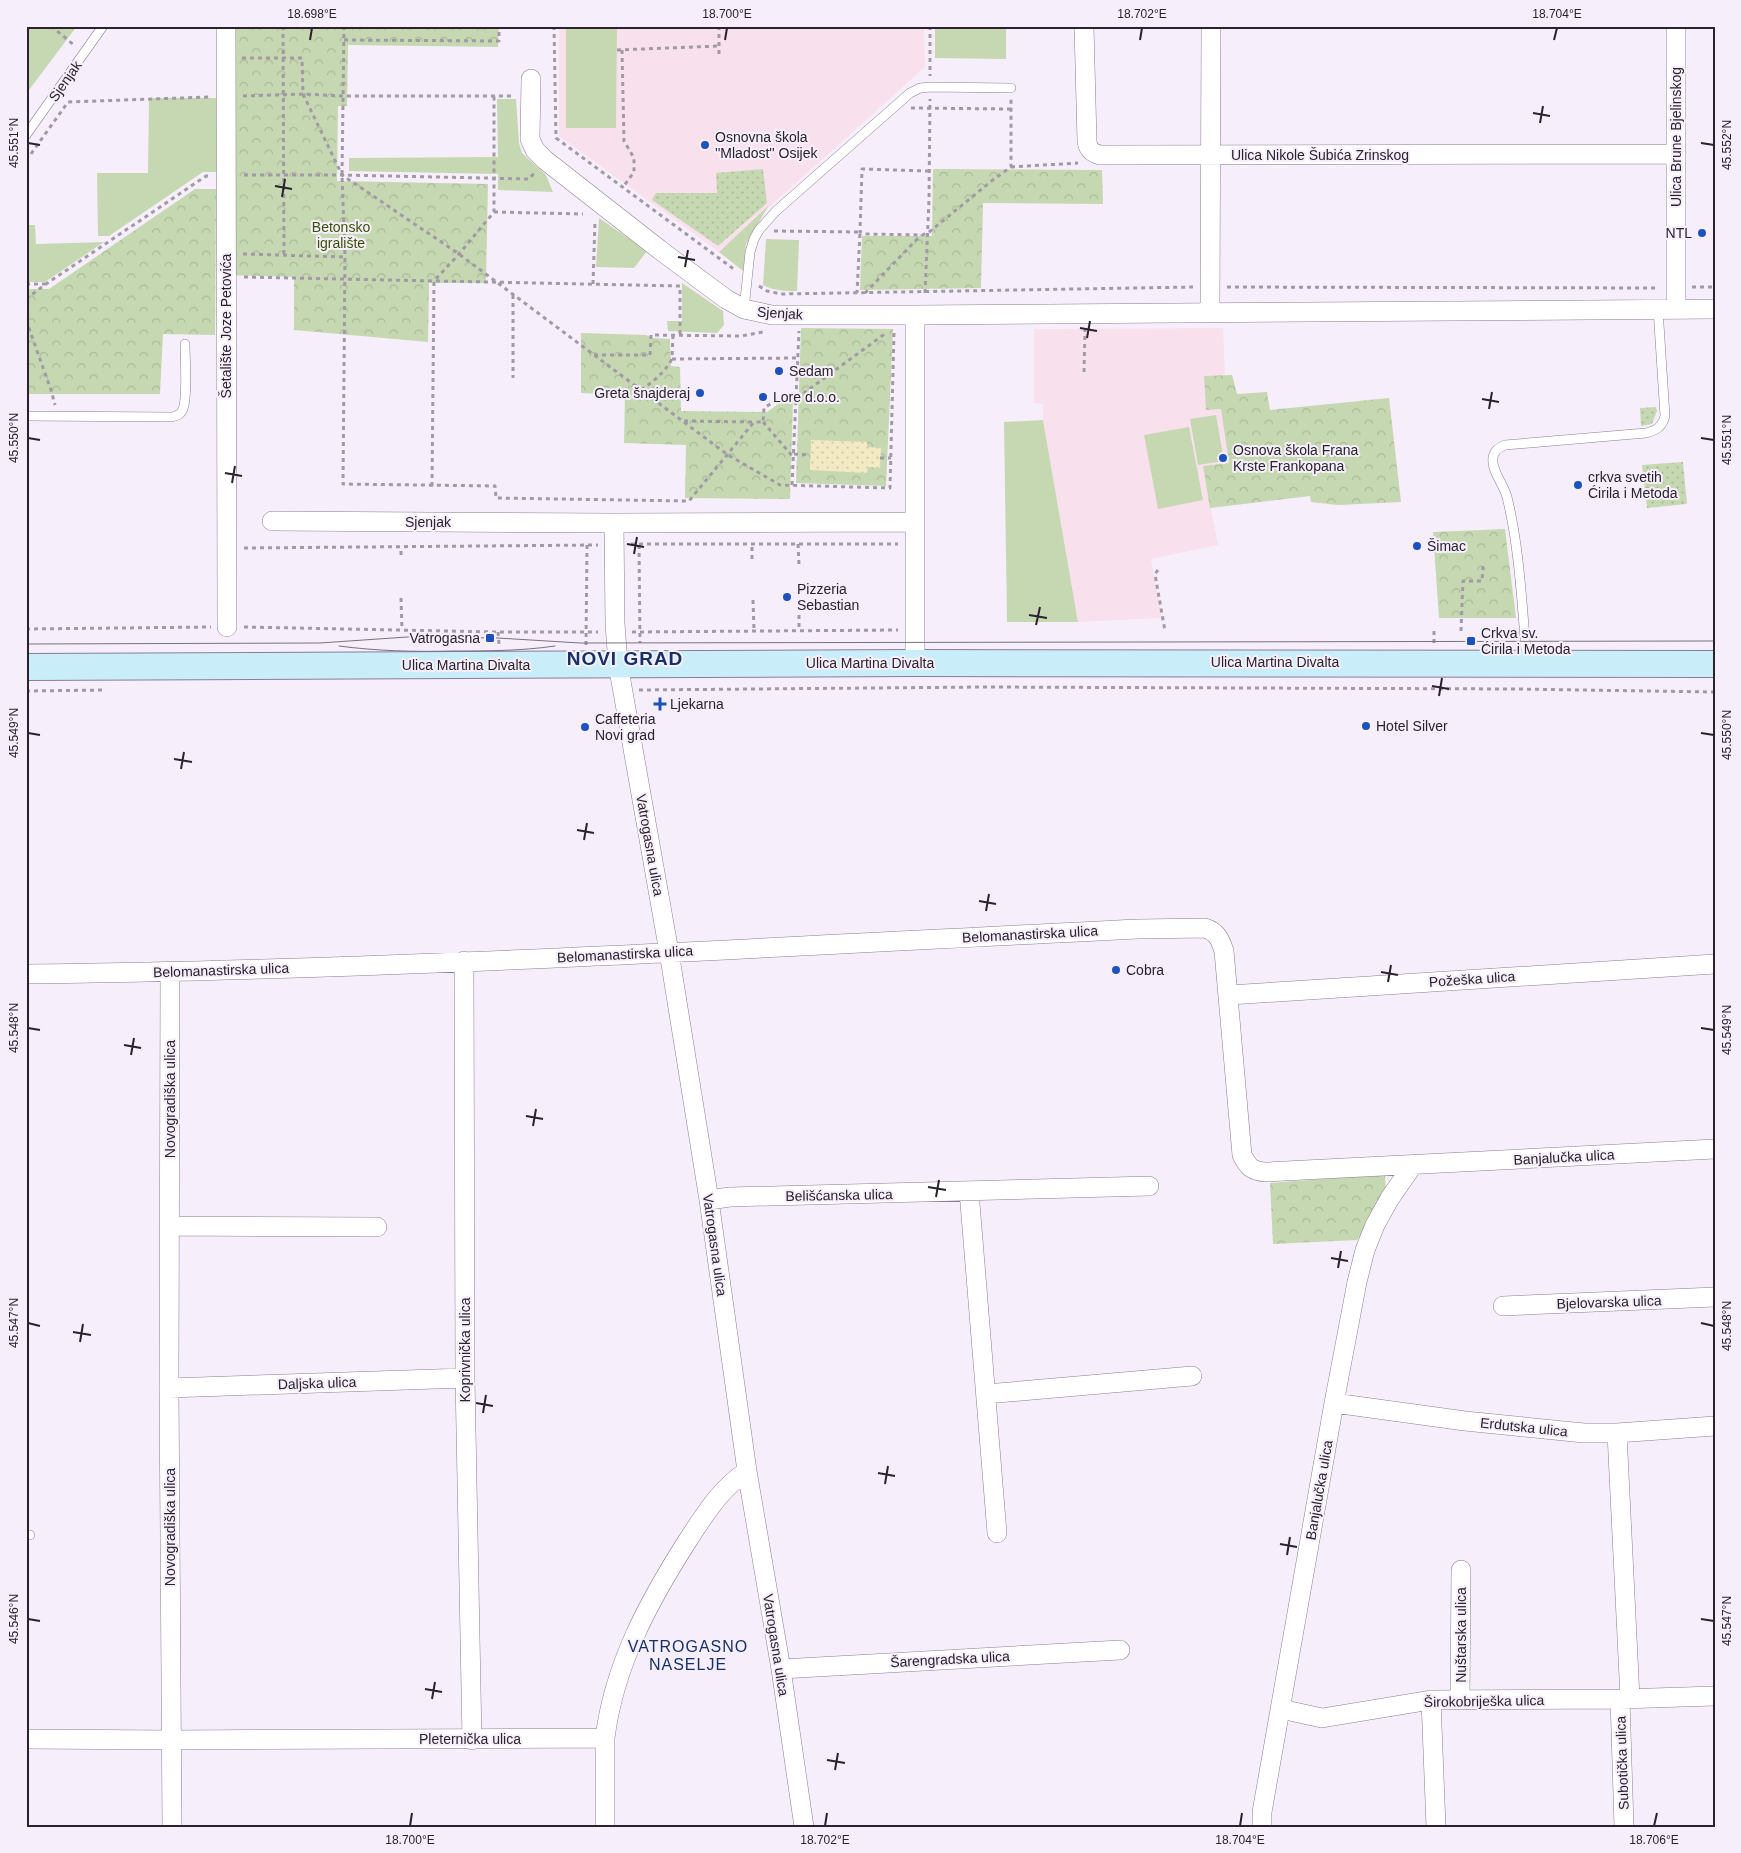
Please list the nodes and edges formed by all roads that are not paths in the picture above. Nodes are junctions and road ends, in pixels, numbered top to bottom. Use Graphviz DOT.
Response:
graph roads {
  1 [pos="103,26"];
  2 [pos="226,26"];
  3 [pos="1084,26"];
  4 [pos="1211,26"];
  5 [pos="1676,26"];
  6 [pos="530,88"];
  7 [pos="1010,88"];
  8 [pos="26,135"];
  9 [pos="1676,154"];
  10 [pos="1210,155"];
  11 [pos="744,309"];
  12 [pos="1667,309"];
  13 [pos="1715,309"];
  14 [pos="1210,313"];
  15 [pos="915,316"];
  16 [pos="186,344"];
  17 [pos="26,416"];
  18 [pos="272,521"];
  19 [pos="915,522"];
  20 [pos="614,523"];
  21 [pos="227,627"];
  22 [pos="1527,662"];
  23 [pos="915,663"];
  24 [pos="1715,664"];
  25 [pos="26,667"];
  26 [pos="628,672"];
  27 [pos="669,952"];
  28 [pos="464,961"];
  29 [pos="1715,964"];
  30 [pos="170,972"];
  31 [pos="26,974"];
  32 [pos="1229,995"];
  33 [pos="1715,1149"];
  34 [pos="1413,1165"];
  35 [pos="1149,1186"];
  36 [pos="969,1191"];
  37 [pos="709,1200"];
  38 [pos="170,1226"];
  39 [pos="377,1228"];
  40 [pos="1715,1298"];
  41 [pos="1503,1306"];
  42 [pos="1192,1376"];
  43 [pos="465,1378"];
  44 [pos="169,1388"];
  45 [pos="986,1394"];
  46 [pos="1334,1403"];
  47 [pos="1715,1426"];
  48 [pos="1617,1432"];
  49 [pos="747,1471"];
  50 [pos="997,1534"];
  51 [pos="1461,1570"];
  52 [pos="1120,1650"];
  53 [pos="781,1669"];
  54 [pos="1715,1696"];
  55 [pos="1625,1699"];
  56 [pos="1431,1700"];
  57 [pos="1460,1700"];
  58 [pos="1281,1706"];
  59 [pos="604,1738"];
  60 [pos="26,1739"];
  61 [pos="171,1740"];
  62 [pos="472,1740"];
  63 [pos="172,1827"];
  64 [pos="606,1827"];
  65 [pos="804,1827"];
  66 [pos="1262,1827"];
  67 [pos="1436,1827"];
  68 [pos="1624,1827"];
  1 -- 8 [label="lane, Sjenjak"];
  2 -- 21 [label="street, Šetalište Joze Petovića"];
  3 -- 10 [label="street, Ulica Nikole Šubića Zrinskog"];
  4 -- 10 [label="street"];
  5 -- 9 [label="street, Ulica Brune Bjelinskog"];
  6 -- 11 [label="street, Sjenjak"];
  7 -- 11 [label="lane"];
  9 -- 10 [label="street, Ulica Nikole Šubića Zrinskog"];
  9 -- 12 [label="street, Ulica Brune Bjelinskog"];
  10 -- 14 [label="street"];
  11 -- 15 [label="street, Sjenjak"];
  12 -- 13 [label="street, Sjenjak"];
  12 -- 14 [label="street, Sjenjak"];
  12 -- 22 [label="lane"];
  14 -- 15 [label="street, Sjenjak"];
  15 -- 19 [label="street"];
  16 -- 17 [label="lane"];
  18 -- 20 [label="street, Sjenjak"];
  19 -- 20 [label="street, Sjenjak"];
  19 -- 23 [label="street"];
  20 -- 26 [label="street"];
  22 -- 23 [label="street, Ulica Martina Divalta"];
  22 -- 24 [label="street, Ulica Martina Divalta"];
  23 -- 26 [label="street, Ulica Martina Divalta"];
  25 -- 26 [label="street, Ulica Martina Divalta"];
  26 -- 27 [label="street, Vatrogasna ulica"];
  27 -- 28 [label="street, Belomanastirska ulica"];
  27 -- 32 [label="street, Belomanastirska ulica"];
  27 -- 37 [label="street, Vatrogasna ulica"];
  28 -- 30 [label="street, Belomanastirska ulica"];
  28 -- 43 [label="street, Koprivnička ulica"];
  29 -- 32 [label="street, Požeška ulica"];
  30 -- 31 [label="street, Belomanastirska ulica"];
  30 -- 38 [label="street, Novogradiška ulica"];
  32 -- 34 [label="street, Banjalučka ulica"];
  33 -- 34 [label="street, Banjalučka ulica"];
  34 -- 46 [label="street, Banjalučka ulica"];
  35 -- 36 [label="street, Belišćanska ulica"];
  36 -- 37 [label="street, Belišćanska ulica"];
  36 -- 45 [label="street"];
  37 -- 49 [label="street, Vatrogasna ulica"];
  38 -- 39 [label="street"];
  38 -- 44 [label="street, Novogradiška ulica"];
  40 -- 41 [label="street, Bjelovarska ulica"];
  42 -- 45 [label="street"];
  43 -- 44 [label="street, Daljska ulica"];
  43 -- 62 [label="street, Koprivnička ulica"];
  44 -- 61 [label="street, Novogradiška ulica"];
  45 -- 50 [label="street"];
  46 -- 48 [label="street, Erdutska ulica"];
  46 -- 58 [label="street, Banjalučka ulica"];
  47 -- 48 [label="street, Erdutska ulica"];
  48 -- 55 [label="street"];
  49 -- 53 [label="street, Vatrogasna ulica"];
  49 -- 59 [label="street"];
  51 -- 57 [label="street, Nuštarska ulica"];
  52 -- 53 [label="street, Šarengradska ulica"];
  53 -- 65 [label="street, Vatrogasna ulica"];
  54 -- 55 [label="street, Širokobriješka ulica"];
  55 -- 57 [label="street, Širokobriješka ulica"];
  55 -- 68 [label="street, Subotička ulica"];
  56 -- 57 [label="street, Širokobriješka ulica"];
  56 -- 58 [label="street, Širokobriješka ulica"];
  56 -- 67 [label="street"];
  58 -- 66 [label="street, Banjalučka ulica"];
  59 -- 62 [label="street, Pleternička ulica"];
  59 -- 64 [label="street"];
  60 -- 61 [label="street, Pleternička ulica"];
  61 -- 62 [label="street, Pleternička ulica"];
  61 -- 63 [label="street, Novogradiška ulica"];
}
